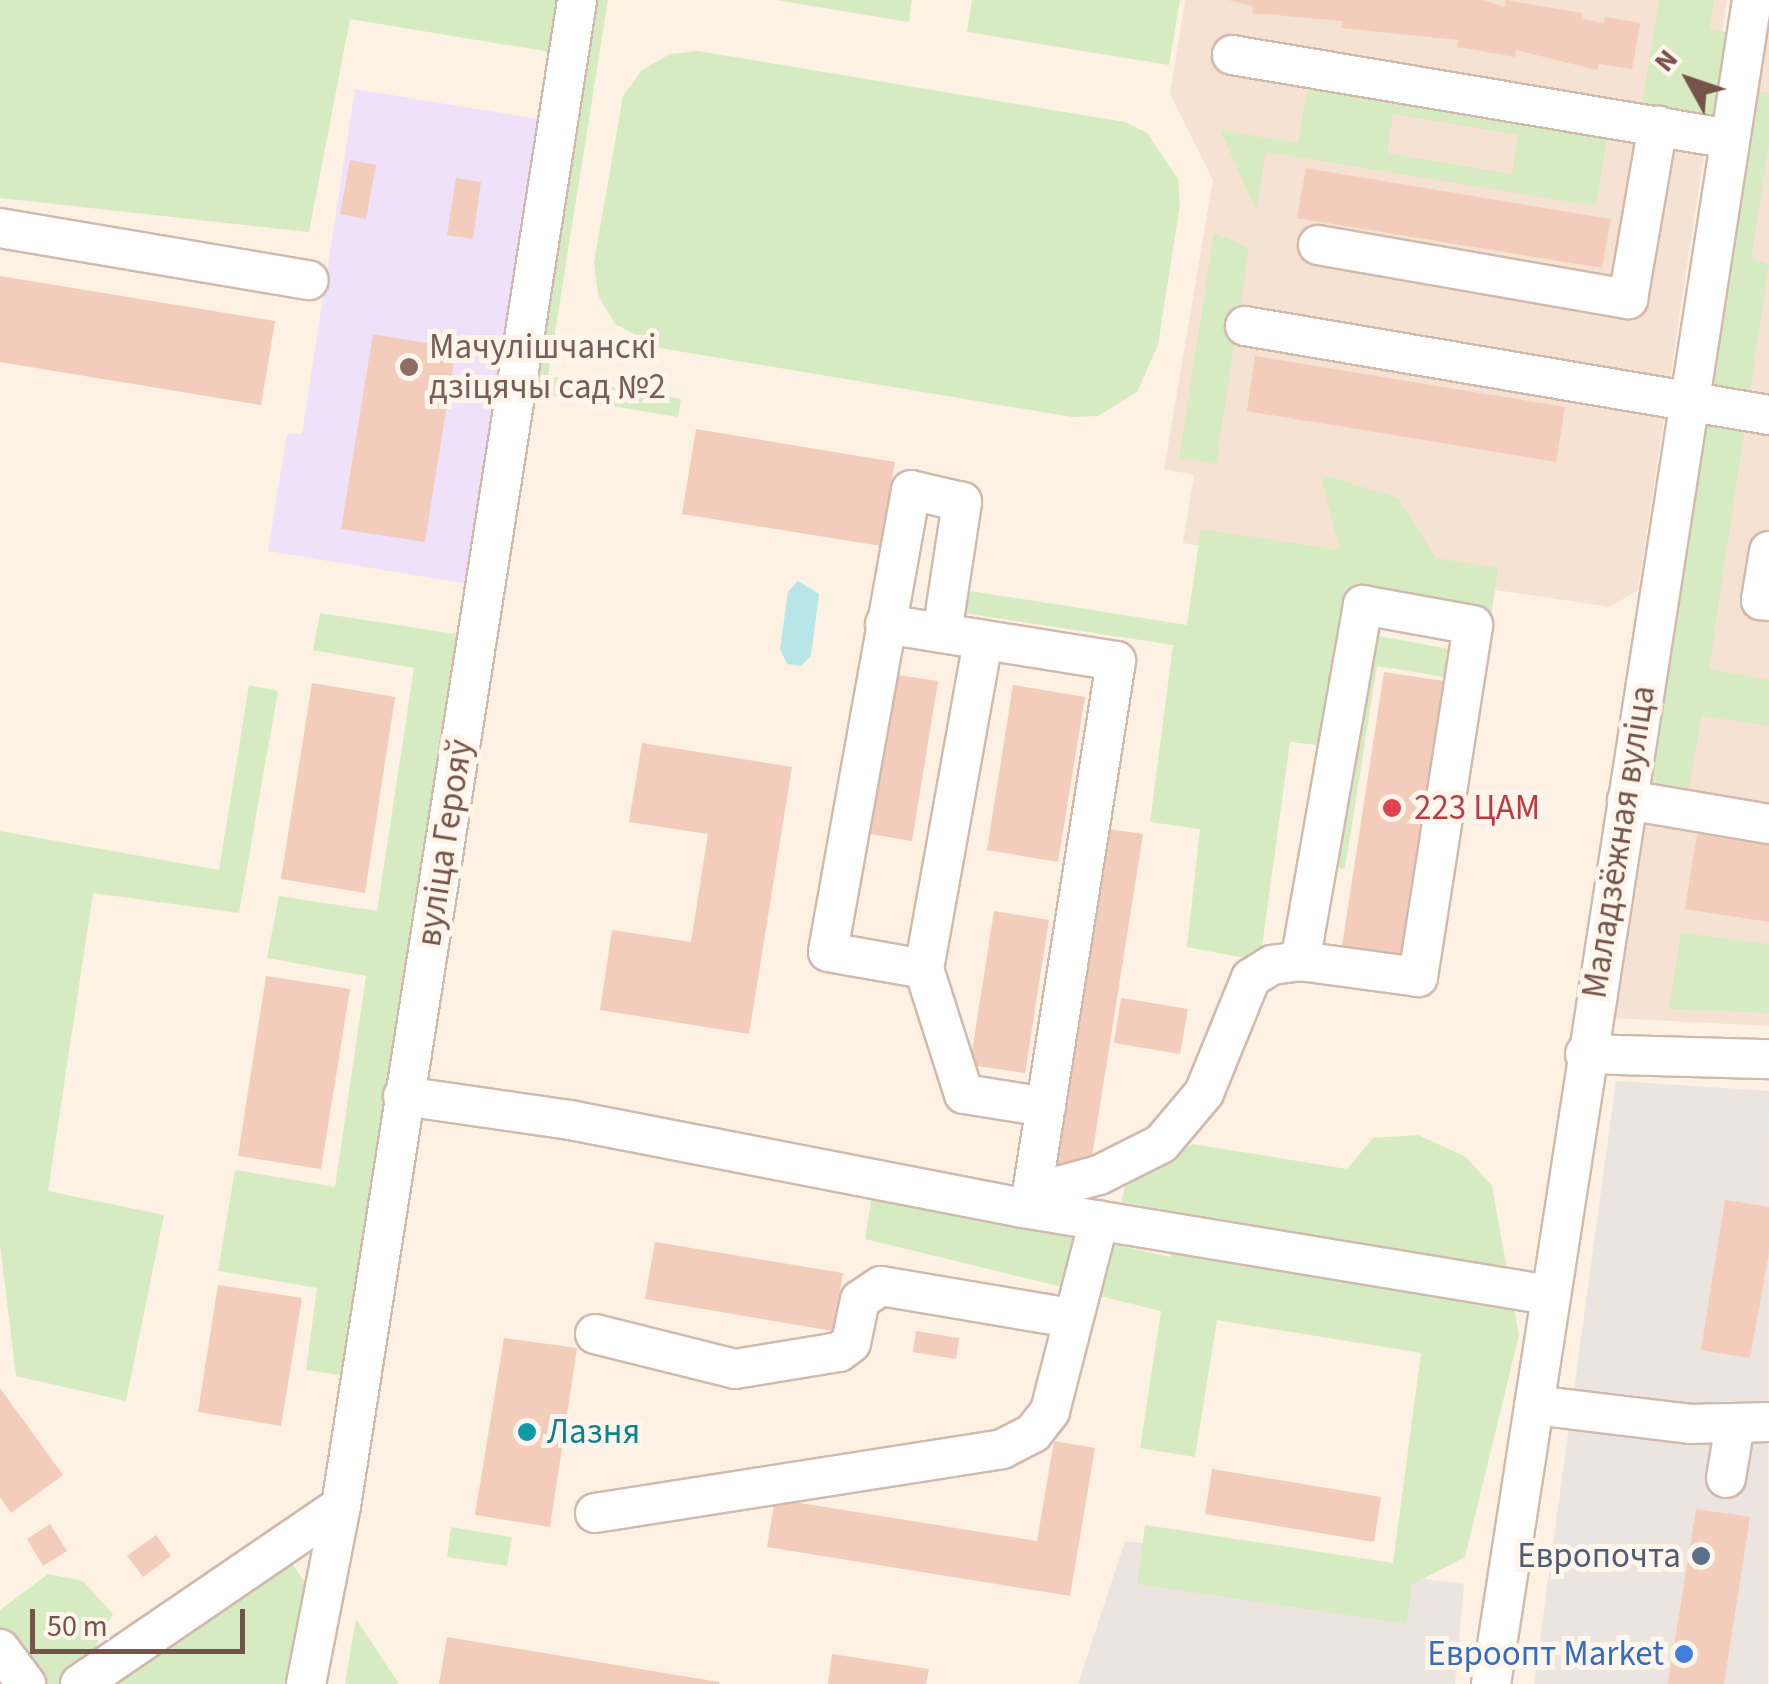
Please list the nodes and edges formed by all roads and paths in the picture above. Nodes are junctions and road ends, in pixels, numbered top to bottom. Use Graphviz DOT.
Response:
graph roads {
  1 [pos="577,0"];
  2 [pos="1752,0"];
  3 [pos="1232,56"];
  4 [pos="1755,71"];
  5 [pos="1658,126"];
  6 [pos="1730,139"];
  7 [pos="0,228"];
  8 [pos="1318,244"];
  9 [pos="309,280"];
  10 [pos="1246,326"];
  11 [pos="1689,400"];
  12 [pos="1769,415"];
  13 [pos="1769,551"];
  14 [pos="1769,601"];
  15 [pos="885,624"];
  16 [pos="942,634"];
  17 [pos="983,640"];
  18 [pos="1626,800"];
  19 [pos="1769,824"];
  20 [pos="1300,961"];
  21 [pos="924,970"];
  22 [pos="1585,1054"];
  23 [pos="1769,1059"];
  24 [pos="403,1096"];
  25 [pos="1046,1106"];
  26 [pos="1027,1200"];
  27 [pos="1099,1220"];
  28 [pos="1550,1296"];
  29 [pos="1070,1318"];
  30 [pos="595,1334"];
  31 [pos="1534,1405"];
  32 [pos="1752,1423"];
  33 [pos="1726,1478"];
  34 [pos="341,1506"];
  35 [pos="595,1513"];
  36 [pos="0,1649"];
  37 [pos="26,1684"];
  38 [pos="80,1684"];
  39 [pos="306,1684"];
  40 [pos="1491,1684"];
  1 -- 24 [label="street, вуліца Герояў"];
  2 -- 4 [label="street, Маладзёжная вуліца"];
  3 -- 5 [label="street"];
  4 -- 6 [label="street, Маладзёжная вуліца"];
  5 -- 6 [label="street"];
  5 -- 8 [label="street"];
  6 -- 11 [label="street, Маладзёжная вуліца"];
  7 -- 9 [label="street"];
  10 -- 11 [label="street"];
  11 -- 12 [label="street"];
  11 -- 18 [label="street, Маладзёжная вуліца"];
  13 -- 14 [label="street"];
  15 -- 16 [label="street"];
  15 -- 16 [label="street"];
  15 -- 21 [label="street"];
  16 -- 17 [label="street"];
  17 -- 21 [label="street"];
  17 -- 25 [label="street"];
  18 -- 19 [label="street"];
  18 -- 22 [label="street, Маладзёжная вуліца"];
  20 -- 20 [label="street"];
  20 -- 26 [label="street"];
  21 -- 25 [label="street"];
  22 -- 23 [label="street"];
  22 -- 28 [label="street, Маладзёжная вуліца"];
  24 -- 26 [label="street"];
  24 -- 34 [label="street, вуліца Герояў"];
  25 -- 26 [label="street"];
  26 -- 27 [label="street"];
  27 -- 28 [label="street"];
  27 -- 29 [label="street"];
  28 -- 31 [label="street, Маладзёжная вуліца"];
  29 -- 30 [label="street"];
  29 -- 35 [label="street"];
  31 -- 32 [label="street"];
  31 -- 40 [label="street, Маладзёжная вуліца"];
  32 -- 33 [label="street"];
  34 -- 38 [label="street"];
  34 -- 39 [label="street, вуліца Герояў"];
  36 -- 37 [label="street"];
}
